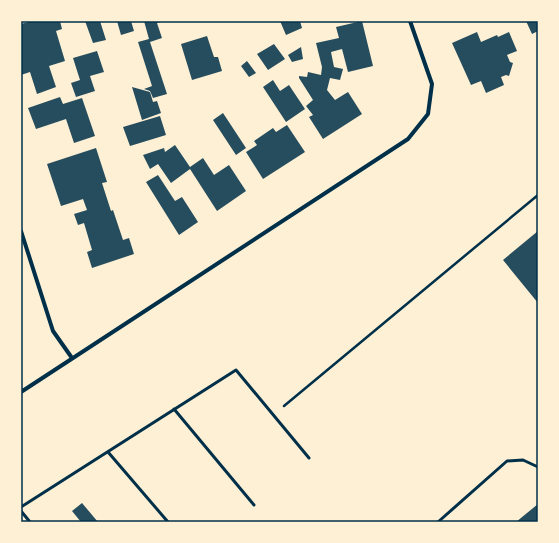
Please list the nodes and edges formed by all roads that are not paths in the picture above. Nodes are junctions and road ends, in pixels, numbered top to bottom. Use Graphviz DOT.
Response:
graph roads {
  1 [pos="410,21"];
  2 [pos="21,231"];
  3 [pos="72,358"];
  4 [pos="21,392"];
  5 [pos="174,409"];
  6 [pos="108,452"];
  7 [pos="309,458"];
  8 [pos="538,467"];
  9 [pos="254,505"];
  10 [pos="21,507"];
  11 [pos="21,511"];
  12 [pos="30,522"];
  13 [pos="168,522"];
  14 [pos="438,522"];
  1 -- 3 [label="street"];
  2 -- 3 [label="street"];
  3 -- 4 [label="street"];
  5 -- 6 [label="lane"];
  5 -- 7 [label="lane"];
  5 -- 9 [label="lane"];
  6 -- 10 [label="lane"];
  6 -- 13 [label="lane"];
  8 -- 14 [label="lane"];
  11 -- 12 [label="lane"];
}
